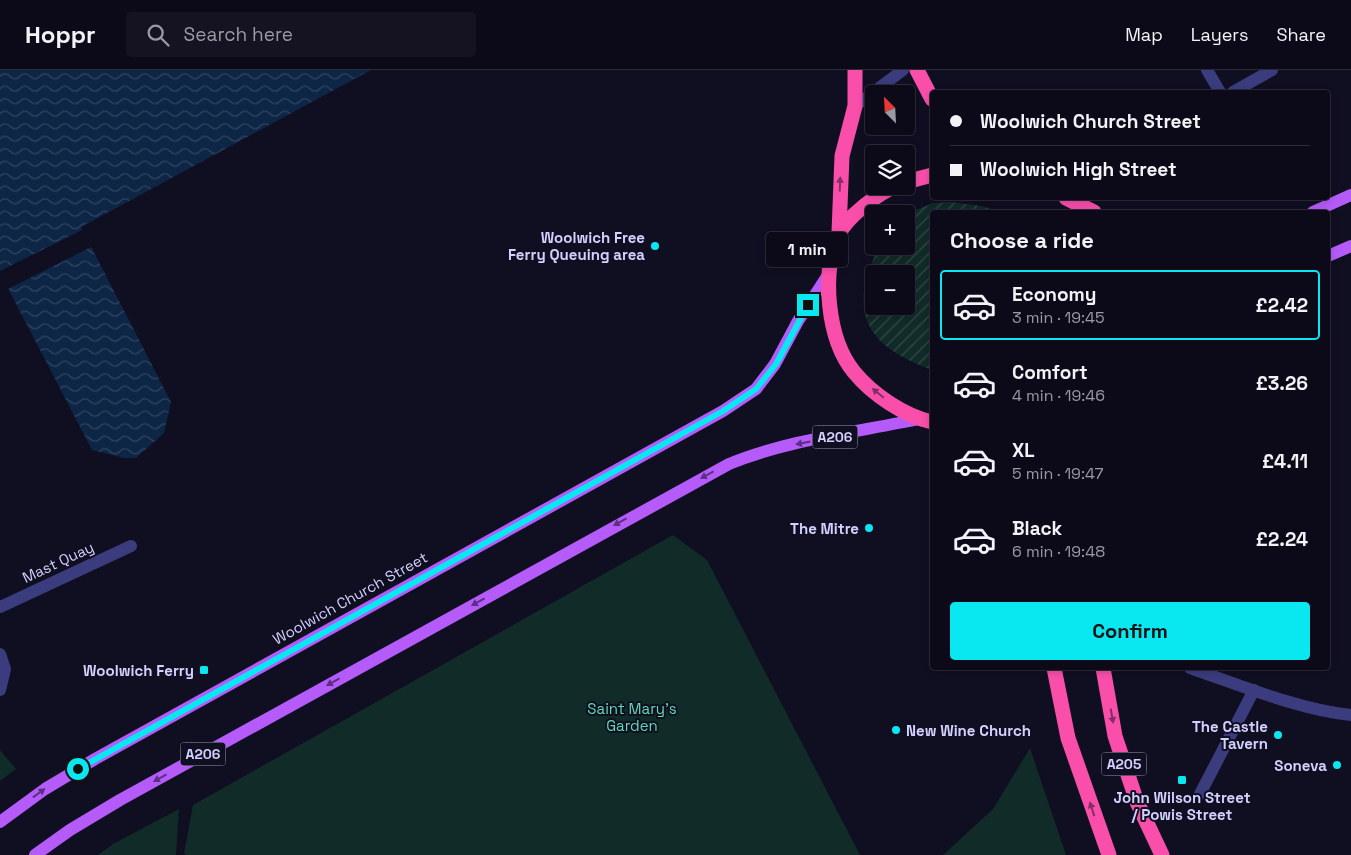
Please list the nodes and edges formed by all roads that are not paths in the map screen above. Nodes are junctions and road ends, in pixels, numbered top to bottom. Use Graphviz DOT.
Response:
graph roads {
  1 [pos="855,70"];
  2 [pos="903,70"];
  3 [pos="917,70"];
  4 [pos="1207,70"];
  5 [pos="1272,70"];
  6 [pos="1219,90"];
  7 [pos="1237,90"];
  8 [pos="930,95"];
  9 [pos="855,106"];
  10 [pos="930,176"];
  11 [pos="915,180"];
  12 [pos="880,195"];
  13 [pos="1351,195"];
  14 [pos="1070,200"];
  15 [pos="1092,210"];
  16 [pos="1317,210"];
  17 [pos="839,232"];
  18 [pos="1351,246"];
  19 [pos="1330,255"];
  20 [pos="828,275"];
  21 [pos="926,421"];
  22 [pos="131,546"];
  23 [pos="0,608"];
  24 [pos="0,654"];
  25 [pos="1054,670"];
  26 [pos="1103,670"];
  27 [pos="1196,670"];
  28 [pos="0,690"];
  29 [pos="1254,690"];
  30 [pos="1351,715"];
  31 [pos="1200,794"];
  32 [pos="0,822"];
  33 [pos="35,855"];
  34 [pos="1109,855"];
  35 [pos="1162,855"];
  1 -- 9 [label="highway"];
  2 -- 9 [label="street"];
  3 -- 8 [label="highway"];
  4 -- 6 [label="street"];
  5 -- 7 [label="street"];
  17 -- 9 [label="highway, one-way"];
  10 -- 11 [label="highway"];
  12 -- 17 [label="highway"];
  13 -- 16 [label="main road"];
  14 -- 15 [label="highway"];
  17 -- 20 [label="highway"];
  18 -- 19 [label="main road"];
  21 -- 20 [label="highway, one-way"];
  32 -- 20 [label="main road, Woolwich Church Street, one-way"];
  21 -- 33 [label="main road, A206, one-way"];
  22 -- 23 [label="street, Mast Quay"];
  24 -- 28 [label="street"];
  34 -- 25 [label="highway, A205, one-way"];
  26 -- 35 [label="highway, A205, one-way"];
  27 -- 29 [label="street"];
  29 -- 30 [label="street"];
  29 -- 31 [label="street"];
}
